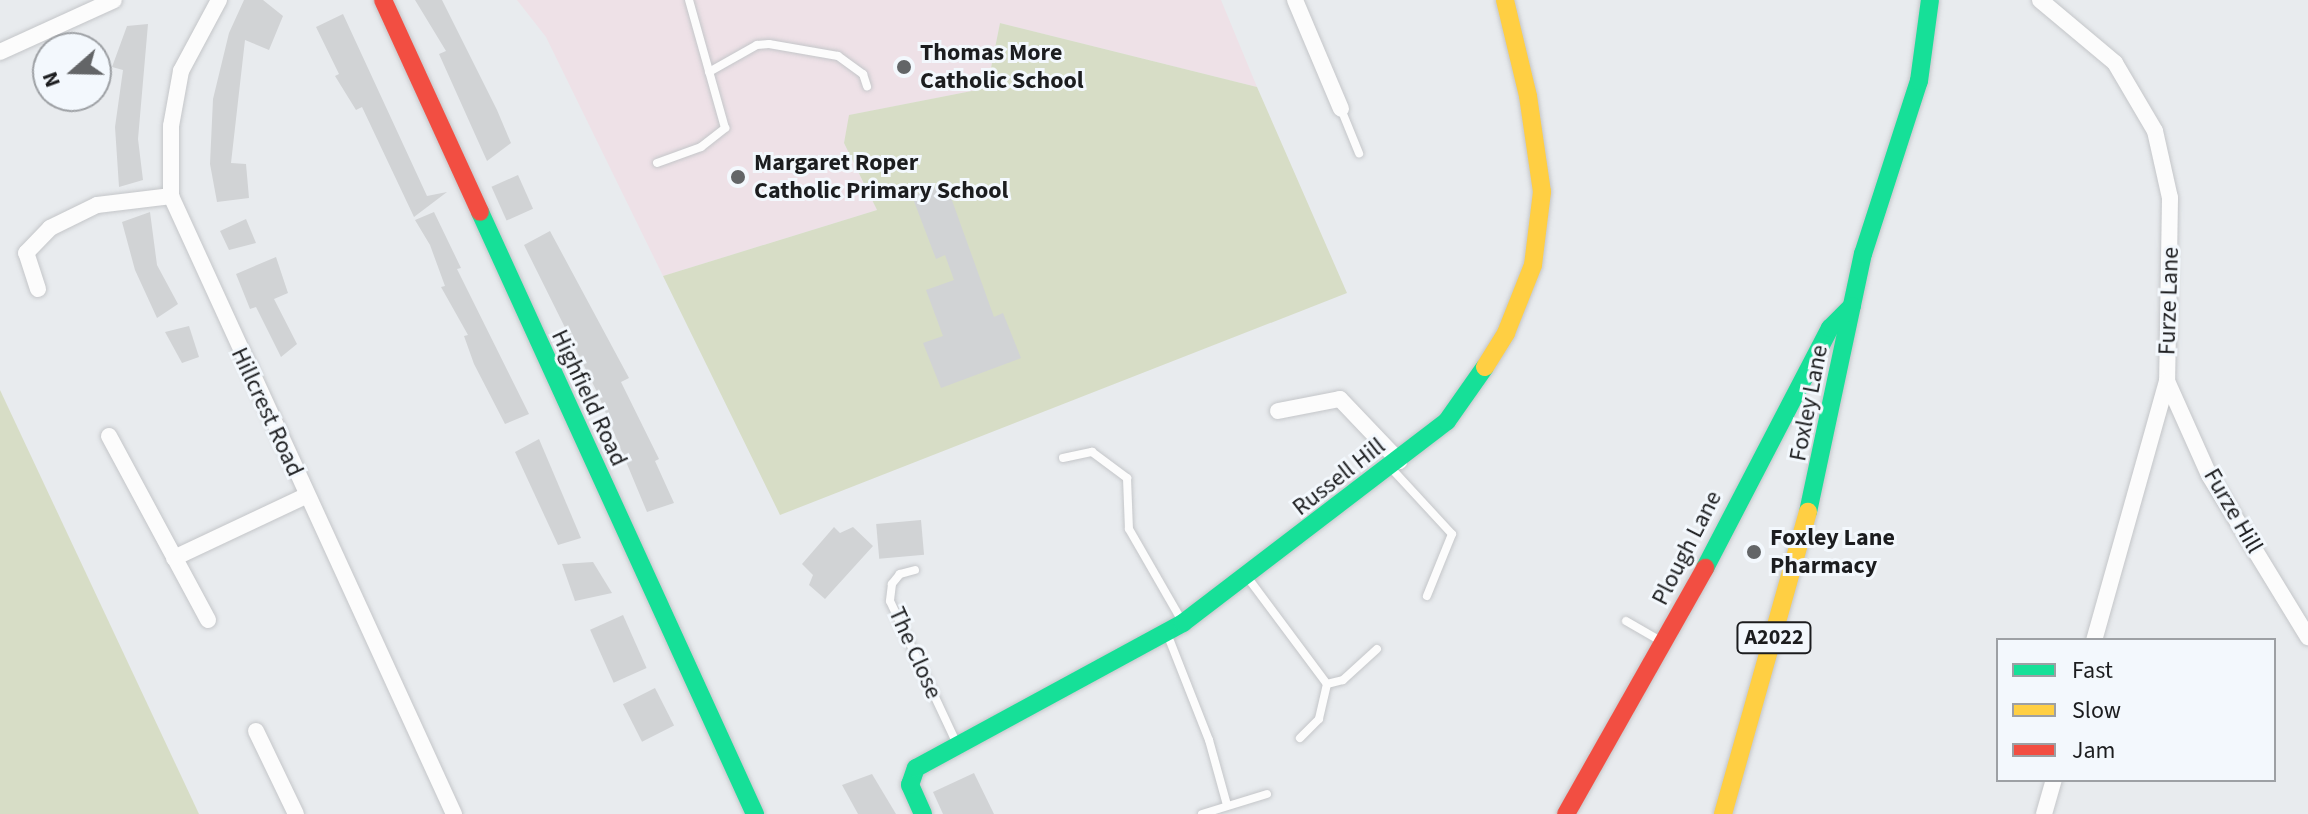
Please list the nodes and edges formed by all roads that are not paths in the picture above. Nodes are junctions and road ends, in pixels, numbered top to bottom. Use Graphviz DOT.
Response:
graph roads {
  1 [pos="114,0"];
  2 [pos="219,0"];
  3 [pos="383,0"];
  4 [pos="689,0"];
  5 [pos="1295,0"];
  6 [pos="1505,0"];
  7 [pos="1930,0"];
  8 [pos="2040,0"];
  9 [pos="0,52"];
  10 [pos="709,72"];
  11 [pos="867,86"];
  12 [pos="1341,109"];
  13 [pos="1359,153"];
  14 [pos="657,163"];
  15 [pos="171,196"];
  16 [pos="38,289"];
  17 [pos="1852,306"];
  18 [pos="2167,381"];
  19 [pos="1278,411"];
  20 [pos="109,436"];
  21 [pos="1063,458"];
  22 [pos="1395,464"];
  23 [pos="306,496"];
  24 [pos="174,558"];
  25 [pos="915,570"];
  26 [pos="1247,578"];
  27 [pos="1427,596"];
  28 [pos="208,620"];
  29 [pos="1626,621"];
  30 [pos="1183,623"];
  31 [pos="1167,633"];
  32 [pos="2308,637"];
  33 [pos="2095,638"];
  34 [pos="1664,643"];
  35 [pos="1377,649"];
  36 [pos="1327,684"];
  37 [pos="256,731"];
  38 [pos="1300,738"];
  39 [pos="958,746"];
  40 [pos="2053,782"];
  41 [pos="1267,794"];
  42 [pos="1227,805"];
  43 [pos="296,814"];
  44 [pos="454,814"];
  45 [pos="755,814"];
  46 [pos="923,814"];
  47 [pos="1202,814"];
  48 [pos="1566,814"];
  49 [pos="1723,814"];
  50 [pos="2044,814"];
  1 -- 9 [label="street"];
  2 -- 15 [label="street, Hillcrest Road"];
  3 -- 45 [label="street, Highfield Road"];
  4 -- 10 [label="lane"];
  5 -- 12 [label="street"];
  6 -- 22 [label="street, Russell Hill"];
  7 -- 17 [label="street, Foxley Lane / A2022"];
  8 -- 18 [label="street, Furze Lane"];
  10 -- 11 [label="lane"];
  10 -- 14 [label="lane"];
  12 -- 13 [label="lane"];
  15 -- 16 [label="street"];
  15 -- 23 [label="street, Hillcrest Road"];
  17 -- 34 [label="street, Plough Lane"];
  17 -- 49 [label="street, Foxley Lane / A2022"];
  18 -- 32 [label="street, Furze Hill"];
  18 -- 33 [label="street, Furze Lane"];
  19 -- 22 [label="street"];
  20 -- 24 [label="street"];
  21 -- 30 [label="lane"];
  22 -- 26 [label="street, Russell Hill"];
  22 -- 27 [label="lane"];
  23 -- 24 [label="street"];
  23 -- 44 [label="street, Hillcrest Road"];
  24 -- 28 [label="street"];
  25 -- 39 [label="lane, The Close"];
  26 -- 30 [label="street, Russell Hill"];
  26 -- 36 [label="lane"];
  29 -- 34 [label="lane"];
  30 -- 31 [label="street, Russell Hill"];
  31 -- 39 [label="street, Russell Hill"];
  31 -- 42 [label="lane"];
  34 -- 48 [label="street, Plough Lane"];
  35 -- 36 [label="lane"];
  36 -- 38 [label="lane"];
  37 -- 43 [label="street"];
  39 -- 46 [label="street, Russell Hill"];
  40 -- 50 [label="street"];
  41 -- 42 [label="lane"];
  42 -- 47 [label="lane"];
}
